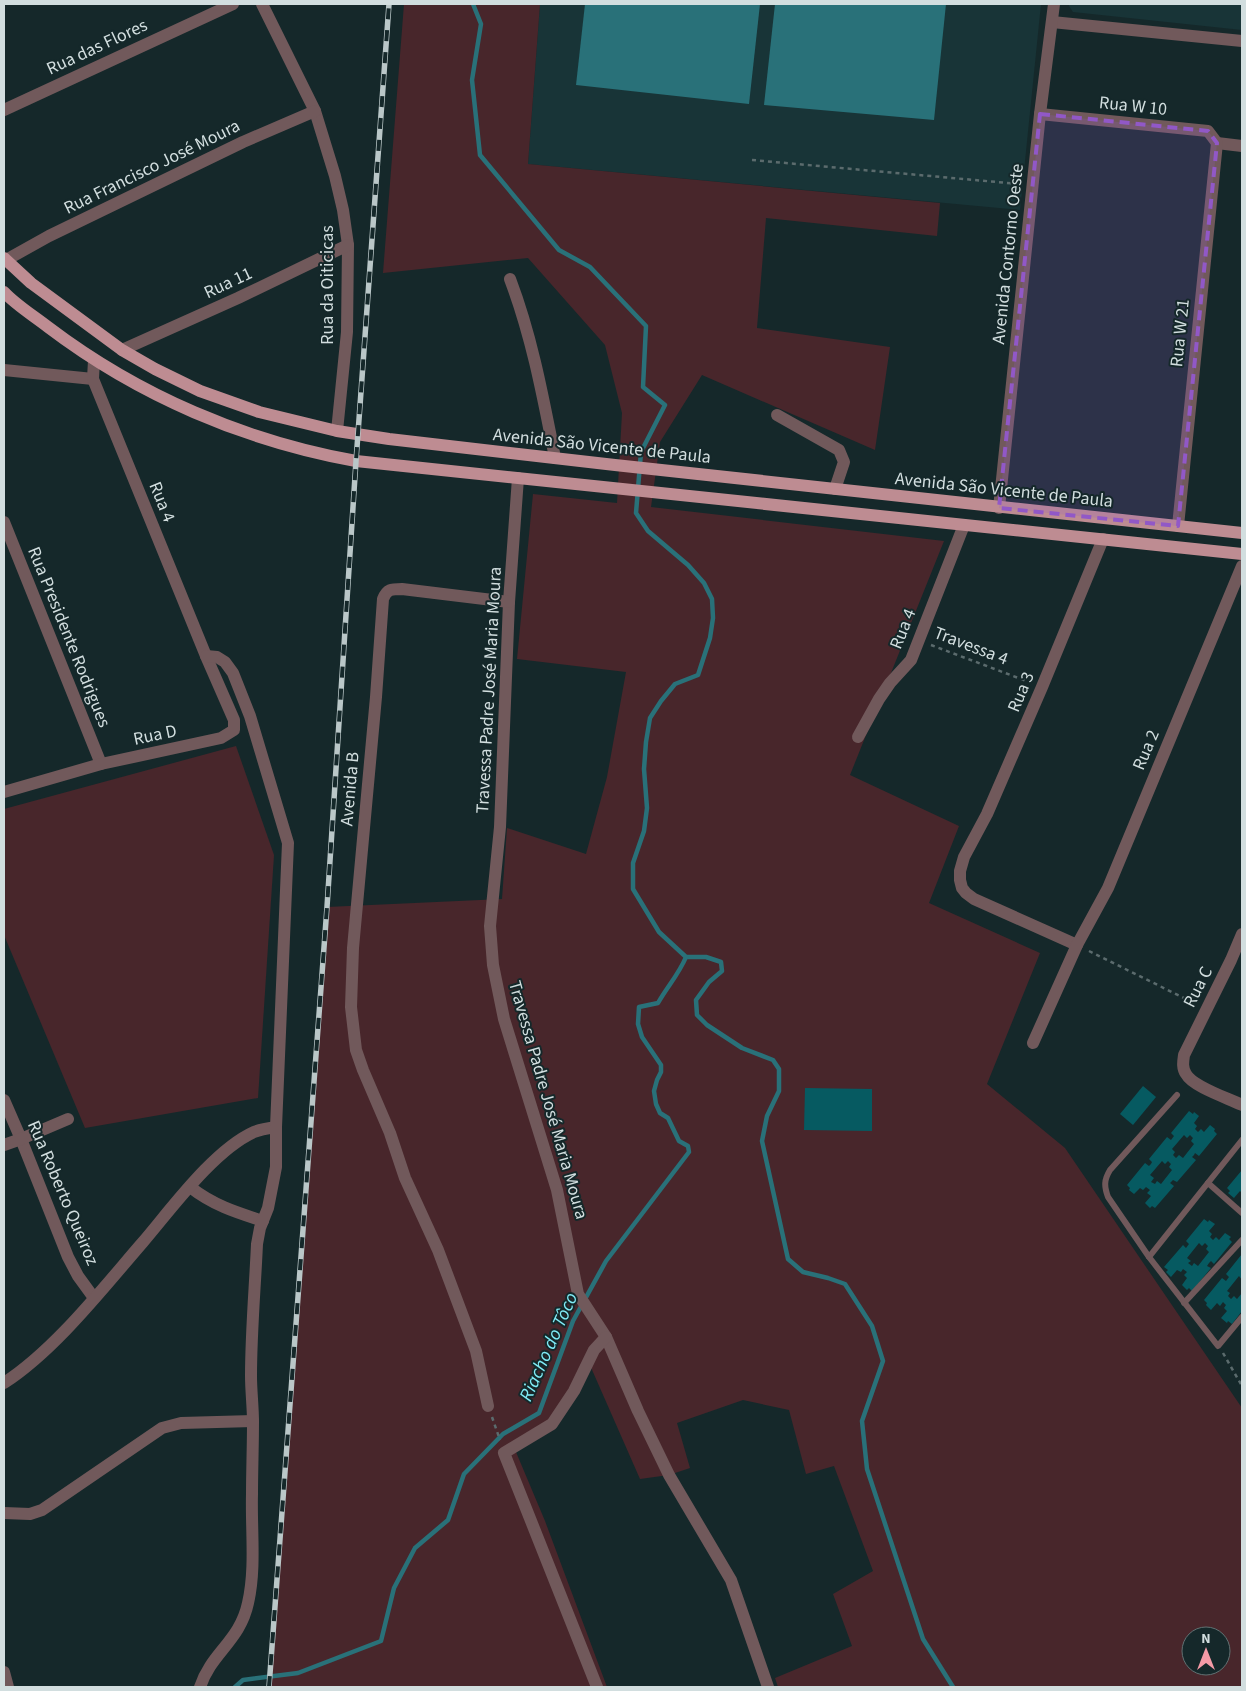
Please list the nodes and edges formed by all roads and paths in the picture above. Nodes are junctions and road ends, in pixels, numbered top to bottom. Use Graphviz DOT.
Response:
graph roads {
  1 [pos="233,4"];
  2 [pos="262,4"];
  3 [pos="1054,4"];
  4 [pos="1052,22"];
  5 [pos="1242,41"];
  6 [pos="4,110"];
  7 [pos="315,111"];
  8 [pos="1040,114"];
  9 [pos="1217,143"];
  10 [pos="1242,146"];
  11 [pos="752,160"];
  12 [pos="1033,185"];
  13 [pos="348,245"];
  14 [pos="5,259"];
  15 [pos="510,279"];
  16 [pos="4,292"];
  17 [pos="122,350"];
  18 [pos="94,360"];
  19 [pos="4,370"];
  20 [pos="93,379"];
  21 [pos="777,415"];
  22 [pos="337,432"];
  23 [pos="555,458"];
  24 [pos="518,478"];
  25 [pos="795,484"];
  26 [pos="835,489"];
  27 [pos="792,508"];
  28 [pos="999,508"];
  29 [pos="4,522"];
  30 [pos="964,525"];
  31 [pos="1178,526"];
  32 [pos="1242,533"];
  33 [pos="1103,539"];
  34 [pos="1242,554"];
  35 [pos="1242,566"];
  36 [pos="509,602"];
  37 [pos="918,639"];
  38 [pos="206,656"];
  39 [pos="1042,687"];
  40 [pos="858,737"];
  41 [pos="101,764"];
  42 [pos="4,792"];
  43 [pos="1242,934"];
  44 [pos="1077,944"];
  45 [pos="1206,1010"];
  46 [pos="1033,1043"];
  47 [pos="1177,1095"];
  48 [pos="4,1100"];
  49 [pos="1242,1105"];
  50 [pos="68,1119"];
  51 [pos="276,1127"];
  52 [pos="21,1139"];
  53 [pos="1242,1140"];
  54 [pos="4,1145"];
  55 [pos="1208,1184"];
  56 [pos="190,1187"];
  57 [pos="1242,1212"];
  58 [pos="262,1221"];
  59 [pos="1242,1240"];
  60 [pos="1149,1257"];
  61 [pos="94,1298"];
  62 [pos="1184,1303"];
  63 [pos="1242,1317"];
  64 [pos="606,1337"];
  65 [pos="1218,1346"];
  66 [pos="4,1383"];
  67 [pos="1242,1386"];
  68 [pos="488,1406"];
  69 [pos="253,1421"];
  70 [pos="504,1453"];
  71 [pos="4,1513"];
  72 [pos="4,1672"];
  73 [pos="8,1687"];
  74 [pos="200,1687"];
  75 [pos="597,1687"];
  76 [pos="768,1687"];
  1 -- 6 [label="street, Rua das Flores"];
  2 -- 7 [label="street, Rua da Oiticicas"];
  3 -- 4 [label="street, Avenida Contorno Oeste"];
  4 -- 5 [label="street"];
  4 -- 8 [label="street, Avenida Contorno Oeste"];
  7 -- 13 [label="street, Rua da Oiticicas"];
  7 -- 14 [label="street, Rua Francisco José Moura"];
  8 -- 9 [label="street, Rua W 10"];
  8 -- 12 [label="street, Avenida Contorno Oeste"];
  9 -- 10 [label="street"];
  9 -- 31 [label="street, Rua W 21"];
  11 -- 12 [label="path"];
  12 -- 28 [label="street, Avenida Contorno Oeste"];
  13 -- 17 [label="street, Rua 11"];
  13 -- 22 [label="street, Rua da Oiticicas"];
  14 -- 17 [label="main road, Avenida São Vicente de Paula"];
  15 -- 23 [label="street"];
  16 -- 18 [label="main road"];
  17 -- 22 [label="main road, Avenida São Vicente de Paula"];
  18 -- 20 [label="street, Rua 4"];
  18 -- 24 [label="main road"];
  19 -- 20 [label="street"];
  20 -- 38 [label="street, Rua 4"];
  21 -- 26 [label="street"];
  22 -- 23 [label="main road, Avenida São Vicente de Paula"];
  23 -- 25 [label="main road, Avenida São Vicente de Paula"];
  24 -- 27 [label="main road"];
  24 -- 36 [label="street, Travessa Padre José Maria Moura"];
  25 -- 26 [label="main road, Avenida São Vicente de Paula"];
  25 -- 27 [label="main road"];
  26 -- 28 [label="main road, Avenida São Vicente de Paula"];
  27 -- 30 [label="main road"];
  28 -- 31 [label="main road, Avenida São Vicente de Paula"];
  29 -- 41 [label="street, Rua Presidente Rodrigues"];
  30 -- 33 [label="main road"];
  30 -- 37 [label="street, Rua 4"];
  31 -- 32 [label="main road, Avenida São Vicente de Paula"];
  33 -- 34 [label="main road"];
  33 -- 39 [label="street, Rua 3"];
  35 -- 44 [label="street, Rua 2"];
  36 -- 64 [label="street, Travessa Padre José Maria Moura"];
  36 -- 68 [label="street, Avenida B"];
  37 -- 39 [label="path, Travessa 4"];
  37 -- 40 [label="street, Rua 4"];
  38 -- 41 [label="street, Rua D"];
  38 -- 51 [label="street"];
  39 -- 44 [label="street, Rua 3"];
  41 -- 42 [label="street, Rua D"];
  43 -- 45 [label="street, Rua C"];
  44 -- 45 [label="path"];
  44 -- 46 [label="street, Rua 2"];
  45 -- 49 [label="street, Rua C"];
  47 -- 60 [label="lane"];
  48 -- 52 [label="street, Rua Roberto Queiroz"];
  50 -- 52 [label="street"];
  51 -- 56 [label="street"];
  51 -- 58 [label="street"];
  52 -- 54 [label="street"];
  52 -- 61 [label="street, Rua Roberto Queiroz"];
  53 -- 55 [label="lane"];
  55 -- 57 [label="lane"];
  55 -- 60 [label="lane"];
  56 -- 58 [label="street"];
  56 -- 61 [label="street"];
  58 -- 69 [label="street"];
  59 -- 62 [label="lane"];
  60 -- 62 [label="lane"];
  61 -- 66 [label="street"];
  62 -- 65 [label="lane"];
  63 -- 65 [label="lane"];
  64 -- 70 [label="street"];
  64 -- 76 [label="street, Travessa Padre José Maria Moura"];
  65 -- 67 [label="path"];
  68 -- 70 [label="path"];
  69 -- 71 [label="street"];
  69 -- 74 [label="street"];
  70 -- 75 [label="street"];
  72 -- 73 [label="street"];
}
